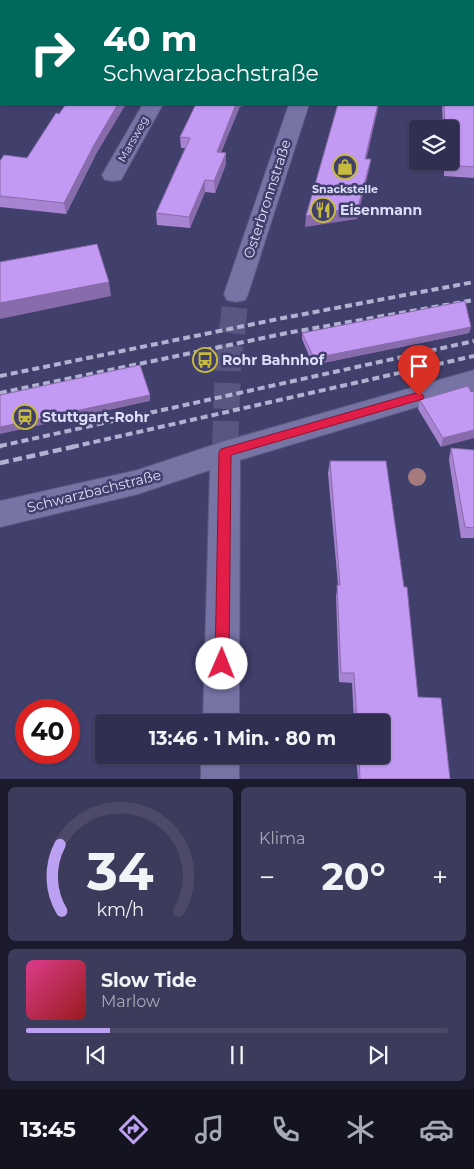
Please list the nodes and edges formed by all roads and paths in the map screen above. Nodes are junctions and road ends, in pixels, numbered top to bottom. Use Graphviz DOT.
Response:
graph roads {
  1 [pos="152,105"];
  2 [pos="299,105"];
  3 [pos="113,175"];
  4 [pos="236,294"];
  5 [pos="474,380"];
  6 [pos="225,452"];
  7 [pos="0,514"];
  8 [pos="221,714"];
  9 [pos="220,764"];
  10 [pos="220,779"];
  1 -- 3 [label="street, Marsweg"];
  2 -- 4 [label="street, Osterbronnstraße"];
  5 -- 6 [label="street, Schwarzbachstraße"];
  6 -- 7 [label="street, Schwarzbachstraße"];
  6 -- 8 [label="street"];
  9 -- 10 [label="street"];
}
